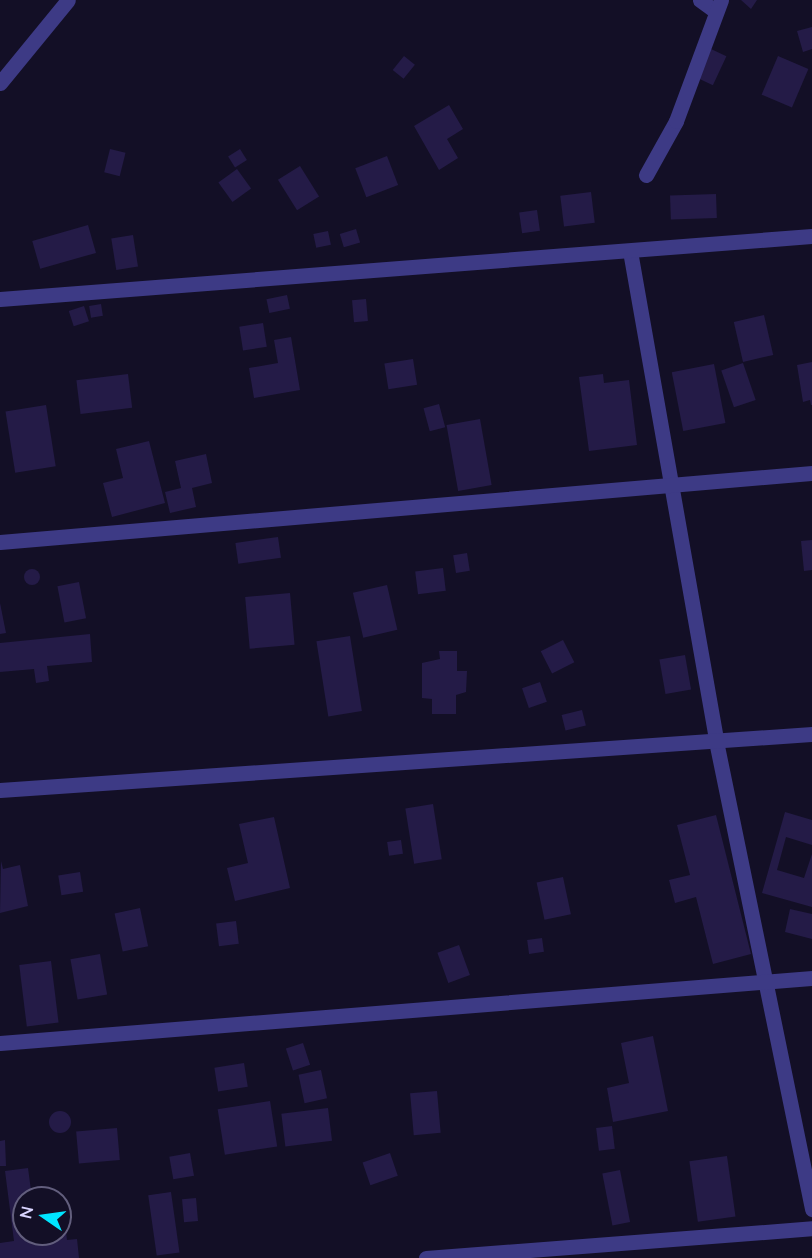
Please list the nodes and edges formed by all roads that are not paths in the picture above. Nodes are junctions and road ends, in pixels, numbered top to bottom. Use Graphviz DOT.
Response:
graph roads {
  1 [pos="68,0"];
  2 [pos="700,0"];
  3 [pos="718,5"];
  4 [pos="0,83"];
  5 [pos="646,175"];
  6 [pos="812,236"];
  7 [pos="630,251"];
  8 [pos="0,299"];
  9 [pos="812,473"];
  10 [pos="669,485"];
  11 [pos="0,543"];
  12 [pos="812,734"];
  13 [pos="716,741"];
  14 [pos="0,790"];
  15 [pos="812,978"];
  16 [pos="765,981"];
  17 [pos="0,1043"];
  18 [pos="812,1209"];
  19 [pos="812,1228"];
  20 [pos="426,1258"];
  1 -- 4 [label="street"];
  2 -- 3 [label="street"];
  3 -- 5 [label="street"];
  6 -- 7 [label="street"];
  7 -- 8 [label="street"];
  7 -- 10 [label="street"];
  9 -- 10 [label="street"];
  10 -- 11 [label="street"];
  10 -- 13 [label="street"];
  12 -- 13 [label="street"];
  13 -- 14 [label="street"];
  13 -- 16 [label="street"];
  15 -- 16 [label="street"];
  16 -- 17 [label="street"];
  16 -- 18 [label="street"];
  19 -- 20 [label="street"];
}
